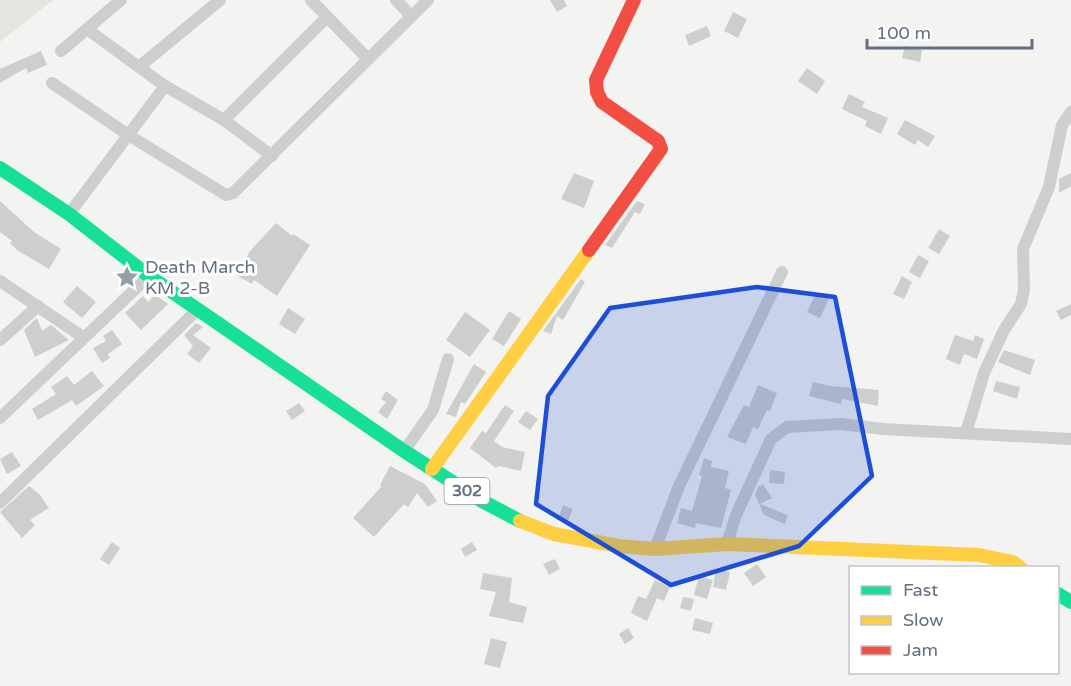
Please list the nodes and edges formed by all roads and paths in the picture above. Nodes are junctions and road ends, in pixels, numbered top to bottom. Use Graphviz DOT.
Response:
graph roads {
  1 [pos="121,0"];
  2 [pos="220,0"];
  3 [pos="311,0"];
  4 [pos="396,0"];
  5 [pos="428,0"];
  6 [pos="634,0"];
  7 [pos="411,16"];
  8 [pos="327,17"];
  9 [pos="87,29"];
  10 [pos="62,51"];
  11 [pos="368,59"];
  12 [pos="140,66"];
  13 [pos="52,83"];
  14 [pos="165,86"];
  15 [pos="1071,112"];
  16 [pos="224,120"];
  17 [pos="130,136"];
  18 [pos="272,156"];
  19 [pos="0,168"];
  20 [pos="69,214"];
  21 [pos="782,272"];
  22 [pos="149,276"];
  23 [pos="0,281"];
  24 [pos="38,306"];
  25 [pos="197,310"];
  26 [pos="83,337"];
  27 [pos="0,340"];
  28 [pos="448,359"];
  29 [pos="0,418"];
  30 [pos="966,433"];
  31 [pos="1071,439"];
  32 [pos="404,451"];
  33 [pos="432,468"];
  34 [pos="0,503"];
  35 [pos="727,544"];
  36 [pos="655,549"];
  37 [pos="1019,566"];
  1 -- 9 [label="street"];
  2 -- 12 [label="street"];
  3 -- 8 [label="street"];
  4 -- 7 [label="street"];
  5 -- 7 [label="street"];
  6 -- 33 [label="main road"];
  7 -- 11 [label="street"];
  8 -- 11 [label="street"];
  8 -- 16 [label="street"];
  9 -- 10 [label="street"];
  9 -- 12 [label="street"];
  11 -- 18 [label="street"];
  12 -- 14 [label="street"];
  13 -- 17 [label="street"];
  14 -- 16 [label="street"];
  14 -- 17 [label="street"];
  15 -- 30 [label="street"];
  16 -- 18 [label="street"];
  17 -- 18 [label="street"];
  17 -- 20 [label="street"];
  19 -- 20 [label="main road, 302"];
  20 -- 22 [label="main road, 302"];
  21 -- 36 [label="street"];
  22 -- 25 [label="main road, 302"];
  22 -- 26 [label="street"];
  23 -- 24 [label="street"];
  24 -- 26 [label="street"];
  24 -- 27 [label="street"];
  25 -- 32 [label="main road, 302"];
  25 -- 34 [label="street"];
  26 -- 29 [label="street"];
  28 -- 32 [label="street"];
  30 -- 31 [label="street"];
  30 -- 35 [label="street"];
  32 -- 33 [label="main road, 302"];
  33 -- 36 [label="main road, 302"];
  35 -- 36 [label="main road, 302"];
  35 -- 37 [label="main road, 302"];
}
